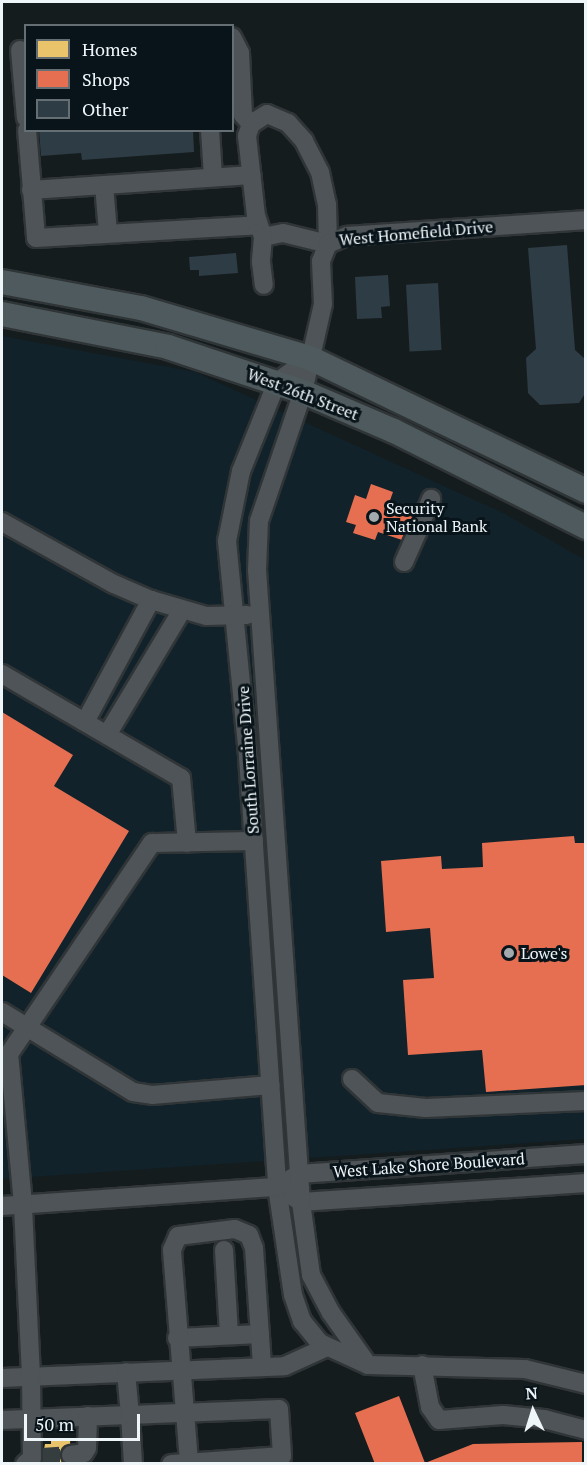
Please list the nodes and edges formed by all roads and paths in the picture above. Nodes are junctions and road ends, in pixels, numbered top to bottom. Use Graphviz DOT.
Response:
graph roads {
  1 [pos="234,41"];
  2 [pos="16,50"];
  3 [pos="237,83"];
  4 [pos="24,104"];
  5 [pos="250,124"];
  6 [pos="27,132"];
  7 [pos="210,132"];
  8 [pos="251,175"];
  9 [pos="213,177"];
  10 [pos="104,185"];
  11 [pos="32,190"];
  12 [pos="585,219"];
  13 [pos="261,231"];
  14 [pos="108,234"];
  15 [pos="328,244"];
  16 [pos="2,282"];
  17 [pos="264,285"];
  18 [pos="2,290"];
  19 [pos="59,291"];
  20 [pos="2,314"];
  21 [pos="310,358"];
  22 [pos="277,382"];
  23 [pos="303,392"];
  24 [pos="585,491"];
  25 [pos="431,499"];
  26 [pos="2,522"];
  27 [pos="585,526"];
  28 [pos="404,562"];
  29 [pos="151,600"];
  30 [pos="182,610"];
  31 [pos="260,614"];
  32 [pos="235,616"];
  33 [pos="2,674"];
  34 [pos="85,722"];
  35 [pos="107,735"];
  36 [pos="254,841"];
  37 [pos="187,843"];
  38 [pos="2,1012"];
  39 [pos="27,1028"];
  40 [pos="352,1079"];
  41 [pos="271,1085"];
  42 [pos="585,1101"];
  43 [pos="585,1154"];
  44 [pos="299,1174"];
  45 [pos="585,1183"];
  46 [pos="277,1187"];
  47 [pos="301,1202"];
  48 [pos="23,1204"];
  49 [pos="2,1206"];
  50 [pos="224,1250"];
  51 [pos="260,1334"];
  52 [pos="230,1335"];
  53 [pos="177,1338"];
  54 [pos="327,1347"];
  55 [pos="368,1365"];
  56 [pos="422,1365"];
  57 [pos="262,1366"];
  58 [pos="183,1370"];
  59 [pos="126,1372"];
  60 [pos="31,1376"];
  61 [pos="2,1378"];
  62 [pos="585,1384"];
  63 [pos="186,1412"];
  64 [pos="130,1414"];
  65 [pos="88,1416"];
  66 [pos="32,1418"];
  67 [pos="2,1420"];
  68 [pos="585,1430"];
  69 [pos="71,1455"];
  70 [pos="33,1460"];
  71 [pos="180,1463"];
  72 [pos="133,1464"];
  1 -- 3 [label="street"];
  2 -- 4 [label="street"];
  3 -- 5 [label="street"];
  5 -- 8 [label="street"];
  5 -- 15 [label="street"];
  6 -- 11 [label="street"];
  7 -- 9 [label="street"];
  8 -- 9 [label="street"];
  8 -- 13 [label="street"];
  9 -- 10 [label="street"];
  10 -- 11 [label="street"];
  10 -- 14 [label="street"];
  11 -- 14 [label="street"];
  12 -- 15 [label="street, West Homefield Drive"];
  13 -- 14 [label="street"];
  13 -- 15 [label="street"];
  13 -- 17 [label="street"];
  15 -- 21 [label="street, West Homefield Drive"];
  16 -- 19 [label="main road, West 26th Street"];
  18 -- 19 [label="main road"];
  19 -- 21 [label="main road, West 26th Street"];
  20 -- 22 [label="main road, West 26th Street"];
  21 -- 22 [label="street"];
  21 -- 23 [label="street, West Homefield Drive"];
  21 -- 24 [label="main road, West 26th Street"];
  22 -- 23 [label="main road, West 26th Street"];
  22 -- 32 [label="street, South Lorraine Drive"];
  23 -- 27 [label="main road, West 26th Street"];
  23 -- 31 [label="street, South Lorraine Drive"];
  25 -- 28 [label="street"];
  26 -- 29 [label="street"];
  29 -- 30 [label="street"];
  29 -- 34 [label="street"];
  30 -- 32 [label="street"];
  30 -- 35 [label="street"];
  31 -- 32 [label="street"];
  31 -- 44 [label="street, South Lorraine Drive"];
  32 -- 36 [label="street, South Lorraine Drive"];
  33 -- 34 [label="street"];
  34 -- 35 [label="street"];
  35 -- 37 [label="street"];
  36 -- 37 [label="street"];
  36 -- 41 [label="street, South Lorraine Drive"];
  37 -- 39 [label="street"];
  38 -- 39 [label="street"];
  39 -- 41 [label="street"];
  39 -- 48 [label="street"];
  40 -- 42 [label="street"];
  41 -- 46 [label="street, South Lorraine Drive"];
  43 -- 44 [label="street, West Lake Shore Boulevard"];
  44 -- 46 [label="street, West Lake Shore Boulevard"];
  44 -- 47 [label="street, South Lorraine Drive"];
  45 -- 47 [label="street, West Lake Shore Boulevard"];
  46 -- 47 [label="street"];
  46 -- 48 [label="street, West Lake Shore Boulevard"];
  46 -- 54 [label="street, South Lorraine Drive"];
  47 -- 55 [label="street, South Lorraine Drive"];
  48 -- 49 [label="street, West Lake Shore Boulevard"];
  48 -- 60 [label="street"];
  50 -- 52 [label="street"];
  51 -- 52 [label="street"];
  51 -- 53 [label="street"];
  51 -- 57 [label="street"];
  52 -- 53 [label="street"];
  53 -- 58 [label="street"];
  54 -- 55 [label="street"];
  54 -- 57 [label="street"];
  55 -- 56 [label="street"];
  56 -- 62 [label="street"];
  56 -- 68 [label="street"];
  57 -- 58 [label="street"];
  58 -- 59 [label="street"];
  58 -- 63 [label="street"];
  59 -- 60 [label="street"];
  59 -- 64 [label="street"];
  60 -- 61 [label="street"];
  60 -- 66 [label="street"];
  63 -- 64 [label="street"];
  63 -- 71 [label="street"];
  63 -- 71 [label="street"];
  64 -- 65 [label="street"];
  64 -- 72 [label="street"];
  65 -- 66 [label="street"];
  65 -- 69 [label="street"];
  66 -- 67 [label="street"];
  66 -- 70 [label="street"];
}
